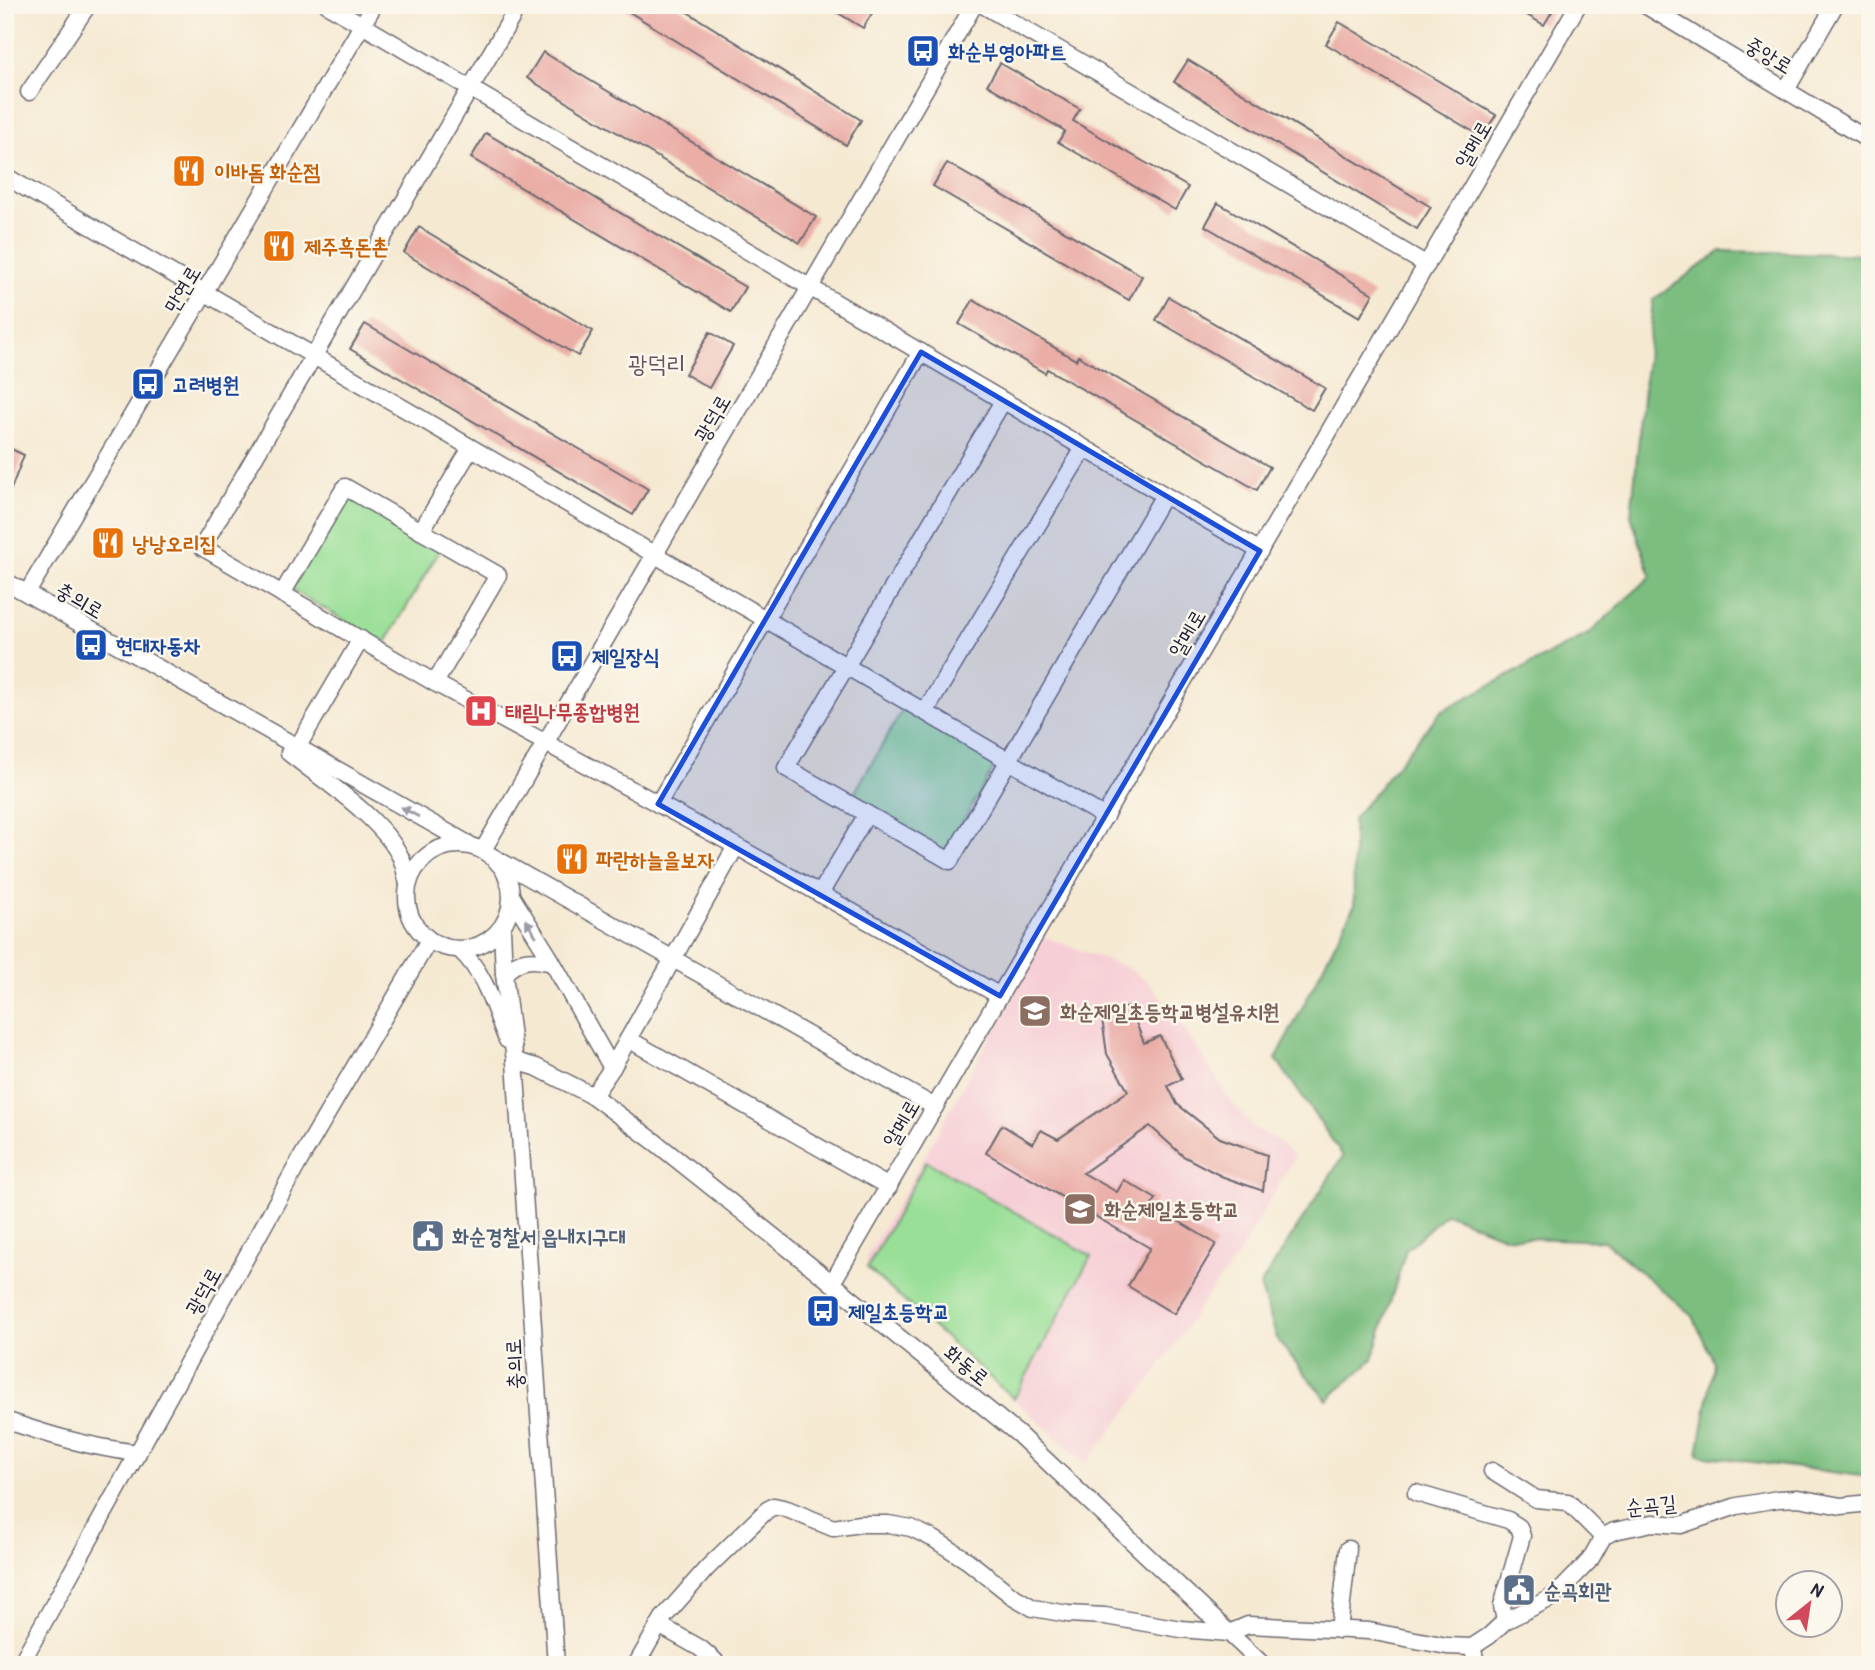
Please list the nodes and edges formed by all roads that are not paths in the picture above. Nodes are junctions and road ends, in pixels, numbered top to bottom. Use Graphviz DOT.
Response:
graph roads {
  1 [pos="88,5"];
  2 [pos="328,5"];
  3 [pos="373,5"];
  4 [pos="519,5"];
  5 [pos="975,5"];
  6 [pos="983,5"];
  7 [pos="1578,5"];
  8 [pos="1645,5"];
  9 [pos="1835,5"];
  10 [pos="362,25"];
  11 [pos="471,88"];
  12 [pos="1786,90"];
  13 [pos="29,92"];
  14 [pos="1870,141"];
  15 [pos="5,176"];
  16 [pos="1427,265"];
  17 [pos="811,288"];
  18 [pos="205,292"];
  19 [pos="921,352"];
  20 [pos="314,356"];
  21 [pos="1003,401"];
  22 [pos="471,448"];
  23 [pos="1084,448"];
  24 [pos="1164,495"];
  25 [pos="421,531"];
  26 [pos="1260,551"];
  27 [pos="655,555"];
  28 [pos="5,581"];
  29 [pos="27,593"];
  30 [pos="282,594"];
  31 [pos="765,619"];
  32 [pos="360,639"];
  33 [pos="846,666"];
  34 [pos="435,683"];
  35 [pos="925,712"];
  36 [pos="243,718"];
  37 [pos="545,744"];
  38 [pos="296,748"];
  39 [pos="1008,760"];
  40 [pos="657,804"];
  41 [pos="867,814"];
  42 [pos="1105,817"];
  43 [pos="736,846"];
  44 [pos="482,851"];
  45 [pos="408,884"];
  46 [pos="820,894"];
  47 [pos="512,897"];
  48 [pos="502,928"];
  49 [pos="429,940"];
  50 [pos="460,950"];
  51 [pos="673,958"];
  52 [pos="551,960"];
  53 [pos="504,974"];
  54 [pos="1000,996"];
  55 [pos="628,1039"];
  56 [pos="515,1061"];
  57 [pos="612,1068"];
  58 [pos="593,1096"];
  59 [pos="935,1107"];
  60 [pos="889,1187"];
  61 [pos="832,1283"];
  62 [pos="5,1420"];
  63 [pos="138,1452"];
  64 [pos="1492,1471"];
  65 [pos="1416,1493"];
  66 [pos="1870,1503"];
  67 [pos="1603,1537"];
  68 [pos="1348,1549"];
  69 [pos="1505,1622"];
  70 [pos="659,1625"];
  71 [pos="1339,1630"];
  72 [pos="1229,1633"];
  73 [pos="1472,1647"];
  74 [pos="20,1665"];
  75 [pos="556,1665"];
  76 [pos="636,1665"];
  77 [pos="715,1665"];
  78 [pos="1263,1665"];
  79 [pos="1477,1665"];
  1 -- 13 [label="street"];
  2 -- 10 [label="street"];
  3 -- 10 [label="street, 만연로"];
  4 -- 11 [label="street"];
  5 -- 17 [label="street, 광덕로"];
  6 -- 16 [label="street"];
  7 -- 16 [label="street, 알메로"];
  8 -- 12 [label="street, 중앙로"];
  9 -- 12 [label="street"];
  10 -- 11 [label="street"];
  10 -- 18 [label="street, 만연로"];
  11 -- 17 [label="street"];
  11 -- 20 [label="street"];
  12 -- 14 [label="street, 중앙로"];
  15 -- 18 [label="street"];
  16 -- 26 [label="street, 알메로"];
  17 -- 19 [label="street"];
  17 -- 27 [label="street, 광덕로"];
  18 -- 20 [label="street"];
  18 -- 29 [label="street, 만연로"];
  19 -- 21 [label="street"];
  19 -- 31 [label="street"];
  20 -- 22 [label="street"];
  20 -- 30 [label="street"];
  21 -- 23 [label="street"];
  21 -- 33 [label="street"];
  22 -- 25 [label="street"];
  22 -- 27 [label="street"];
  23 -- 24 [label="street"];
  23 -- 35 [label="street"];
  24 -- 26 [label="street"];
  24 -- 39 [label="street"];
  25 -- 30 [label="street"];
  25 -- 34 [label="street"];
  26 -- 42 [label="street, 알메로"];
  27 -- 31 [label="street"];
  27 -- 37 [label="street, 광덕로"];
  28 -- 29 [label="street, 충의로"];
  29 -- 36 [label="street, 충의로"];
  30 -- 32 [label="street"];
  31 -- 33 [label="street"];
  31 -- 40 [label="street"];
  32 -- 34 [label="street"];
  32 -- 38 [label="street"];
  33 -- 35 [label="street"];
  33 -- 41 [label="street"];
  34 -- 37 [label="street"];
  35 -- 39 [label="street"];
  36 -- 38 [label="street, 충의로"];
  36 -- 45 [label="street, 충의로"];
  37 -- 40 [label="street"];
  37 -- 44 [label="street, 광덕로"];
  44 -- 38 [label="street, 충의로, one-way"];
  39 -- 41 [label="street"];
  39 -- 42 [label="street"];
  40 -- 43 [label="street"];
  41 -- 46 [label="street"];
  42 -- 54 [label="street, 알메로"];
  43 -- 46 [label="street"];
  43 -- 51 [label="street"];
  44 -- 45 [label="street"];
  44 -- 47 [label="street"];
  44 -- 51 [label="street, 충의로"];
  45 -- 49 [label="street"];
  46 -- 54 [label="street"];
  47 -- 48 [label="street"];
  52 -- 47 [label="street, one-way"];
  48 -- 50 [label="street"];
  48 -- 53 [label="street, 충의로"];
  49 -- 50 [label="street"];
  49 -- 63 [label="street, 광덕로"];
  50 -- 56 [label="street, 충의로"];
  51 -- 55 [label="street"];
  51 -- 59 [label="street, 충의로"];
  52 -- 53 [label="street"];
  52 -- 57 [label="street"];
  53 -- 56 [label="street, 충의로"];
  54 -- 59 [label="street, 알메로"];
  55 -- 57 [label="street"];
  55 -- 60 [label="street"];
  56 -- 58 [label="street, 화동로"];
  56 -- 75 [label="street, 충의로"];
  57 -- 58 [label="street"];
  58 -- 61 [label="street, 화동로"];
  59 -- 60 [label="street, 알메로"];
  60 -- 61 [label="street, 알메로"];
  61 -- 72 [label="street, 화동로"];
  62 -- 63 [label="street"];
  63 -- 74 [label="street, 광덕로"];
  64 -- 67 [label="street"];
  65 -- 69 [label="street"];
  66 -- 67 [label="street, 순곡길"];
  67 -- 69 [label="street, 순곡길"];
  68 -- 71 [label="street"];
  69 -- 73 [label="street, 순곡길"];
  70 -- 72 [label="street"];
  70 -- 76 [label="street"];
  70 -- 77 [label="street"];
  71 -- 72 [label="street"];
  71 -- 73 [label="street"];
  72 -- 78 [label="street, 화동로"];
  73 -- 79 [label="street"];
}
